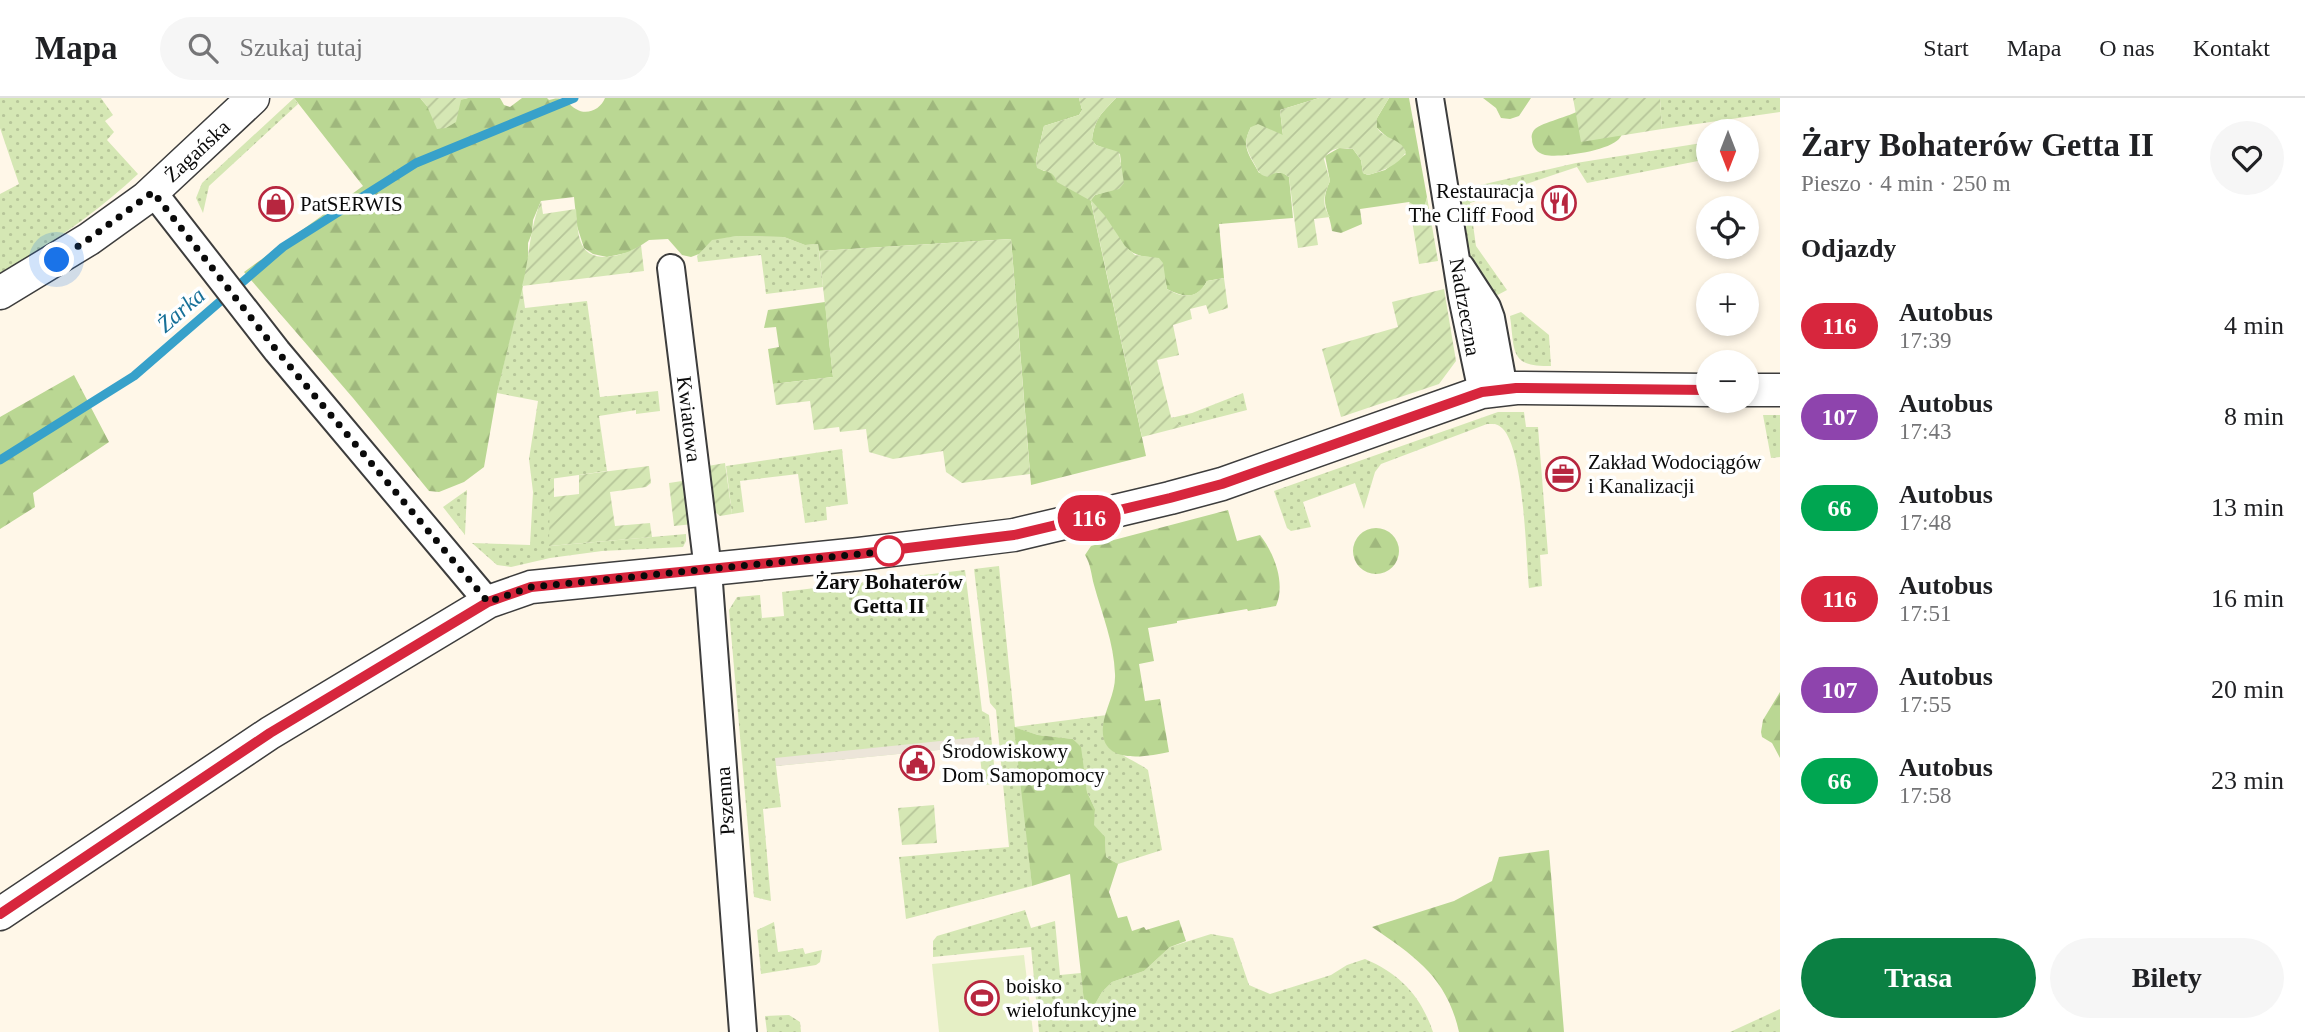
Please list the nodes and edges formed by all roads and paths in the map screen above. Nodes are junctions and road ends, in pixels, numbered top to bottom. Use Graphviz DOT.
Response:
graph roads {
  1 [pos="253,98"];
  2 [pos="1430,98"];
  3 [pos="153,192"];
  4 [pos="671,268"];
  5 [pos="0,293"];
  6 [pos="1493,390"];
  7 [pos="1696,390"];
  8 [pos="1759,390"];
  9 [pos="1780,390"];
  10 [pos="708,570"];
  11 [pos="488,602"];
  12 [pos="0,914"];
  13 [pos="743,1032"];
  1 -- 3 [label="street, Żagańska"];
  2 -- 6 [label="street, Nadrzeczna"];
  3 -- 5 [label="street, Żagańska"];
  3 -- 11 [label="street"];
  4 -- 10 [label="street, Kwiatowa"];
  6 -- 7 [label="street"];
  6 -- 10 [label="street"];
  8 -- 9 [label="street"];
  10 -- 11 [label="street"];
  10 -- 13 [label="street, Pszenna"];
  11 -- 12 [label="street"];
}
